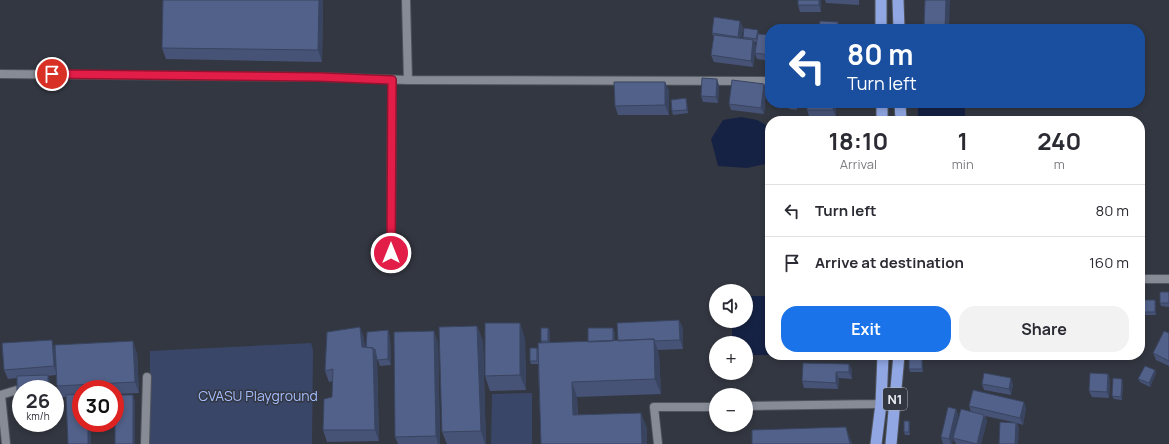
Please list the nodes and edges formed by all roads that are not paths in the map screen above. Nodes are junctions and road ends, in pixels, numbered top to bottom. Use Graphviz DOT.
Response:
graph roads {
  1 [pos="406,0"];
  2 [pos="881,0"];
  3 [pos="898,0"];
  4 [pos="881,24"];
  5 [pos="899,24"];
  6 [pos="0,74"];
  7 [pos="392,80"];
  8 [pos="408,80"];
  9 [pos="765,81"];
  10 [pos="391,253"];
  11 [pos="1145,279"];
  12 [pos="1169,279"];
  13 [pos="883,360"];
  14 [pos="898,360"];
  15 [pos="147,377"];
  16 [pos="12,392"];
  17 [pos="894,402"];
  18 [pos="881,404"];
  19 [pos="753,406"];
  20 [pos="709,407"];
  21 [pos="2,432"];
  22 [pos="6,444"];
  23 [pos="145,444"];
  24 [pos="658,444"];
  25 [pos="876,444"];
  26 [pos="891,444"];
  1 -- 8 [label="street"];
  2 -- 4 [label="highway"];
  3 -- 5 [label="highway"];
  6 -- 7 [label="street"];
  7 -- 8 [label="street"];
  7 -- 10 [label="street"];
  8 -- 9 [label="street"];
  11 -- 12 [label="street"];
  13 -- 18 [label="highway, N1"];
  14 -- 17 [label="highway, N1"];
  15 -- 23 [label="street"];
  16 -- 21 [label="street"];
  17 -- 18 [label="street"];
  17 -- 26 [label="highway, N1"];
  18 -- 19 [label="street"];
  18 -- 25 [label="highway, N1"];
  20 -- 24 [label="street"];
  21 -- 22 [label="street"];
}
